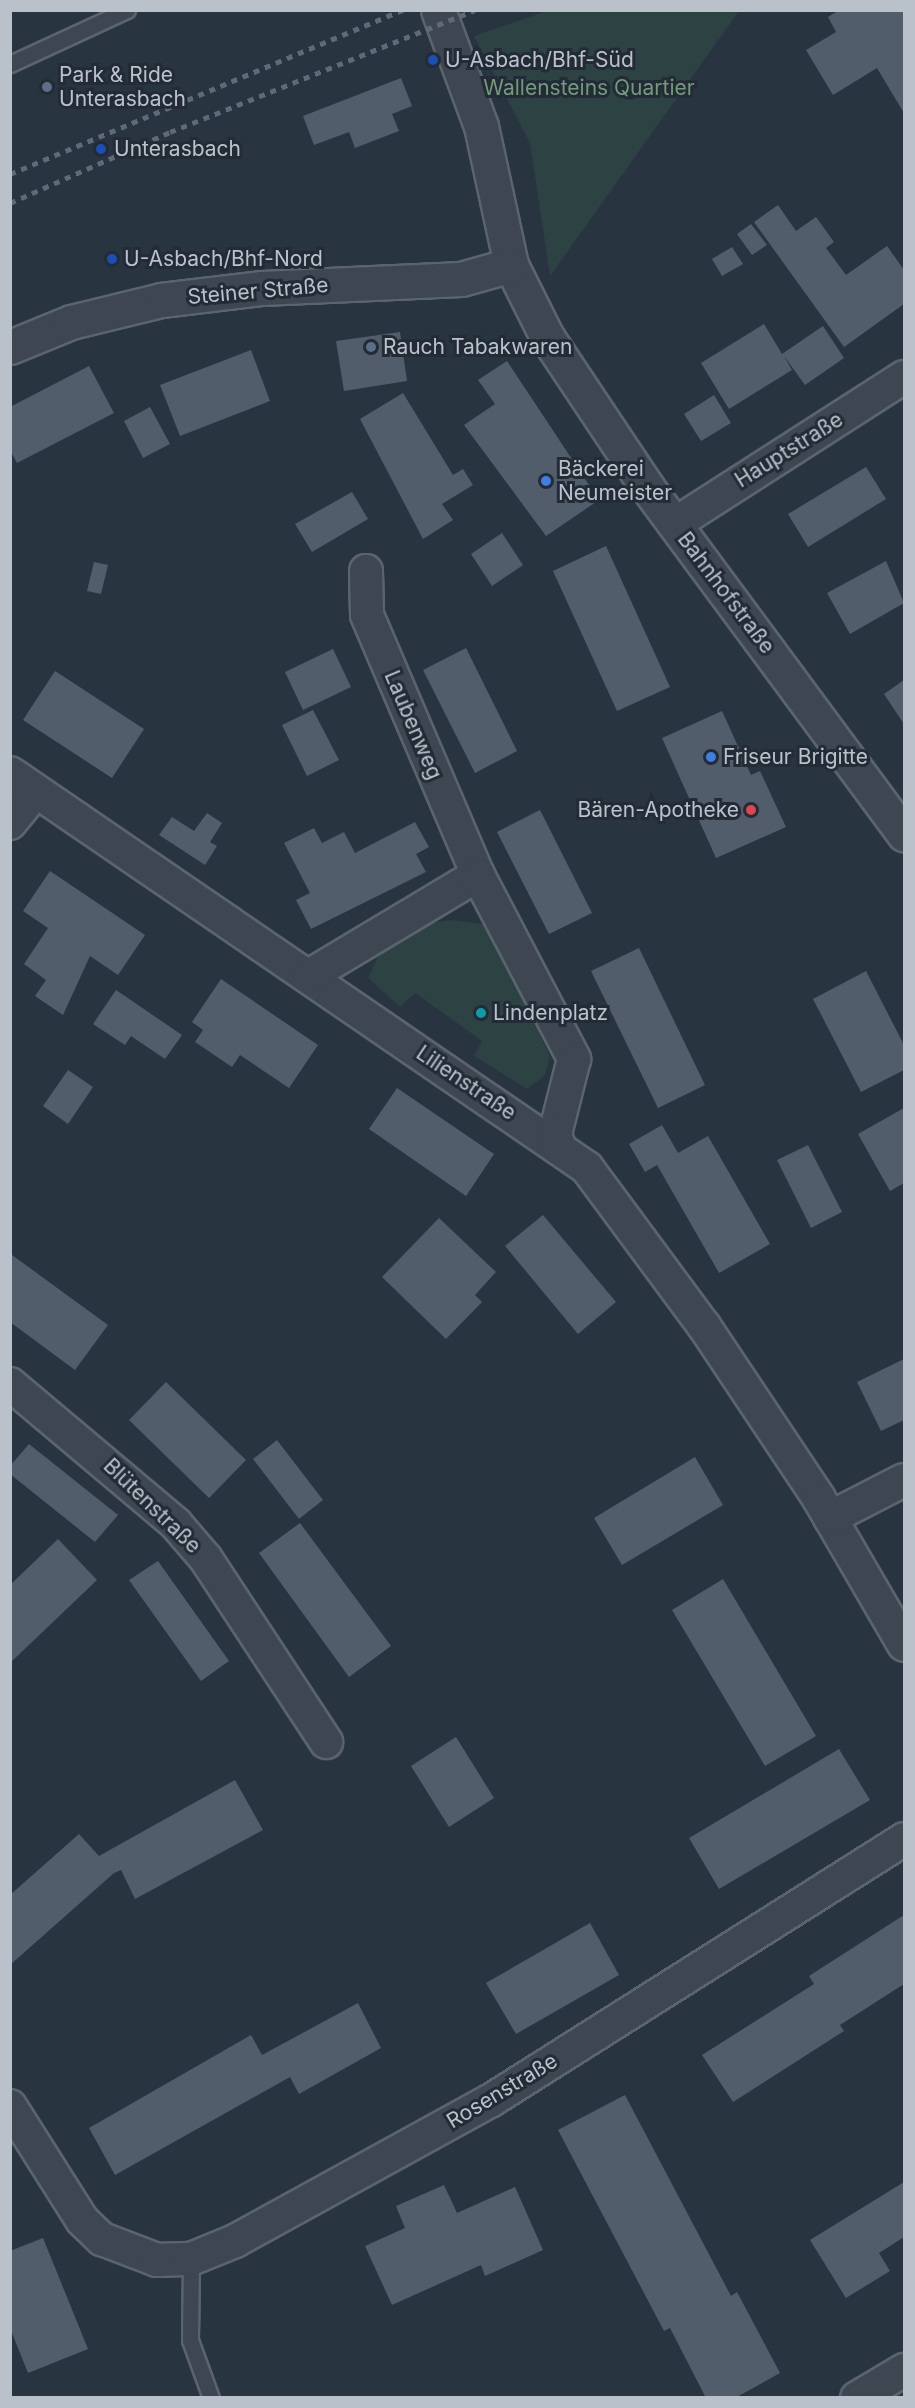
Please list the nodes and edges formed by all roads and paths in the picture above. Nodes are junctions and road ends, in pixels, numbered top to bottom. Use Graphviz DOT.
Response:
graph roads {
  1 [pos="127,10"];
  2 [pos="438,10"];
  3 [pos="10,64"];
  4 [pos="511,265"];
  5 [pos="10,347"];
  6 [pos="904,377"];
  7 [pos="675,524"];
  8 [pos="366,571"];
  9 [pos="10,773"];
  10 [pos="36,791"];
  11 [pos="10,823"];
  12 [pos="904,834"];
  13 [pos="478,875"];
  14 [pos="309,976"];
  15 [pos="559,1146"];
  16 [pos="10,1384"];
  17 [pos="904,1480"];
  18 [pos="824,1507"];
  19 [pos="904,1645"];
  20 [pos="326,1742"];
  21 [pos="904,1839"];
  22 [pos="10,2106"];
  23 [pos="191,2259"];
  24 [pos="904,2370"];
  25 [pos="211,2397"];
  26 [pos="857,2397"];
  1 -- 3 [label="lane"];
  2 -- 4 [label="street, Bahnhofstraße"];
  4 -- 5 [label="street, Steiner Straße"];
  4 -- 7 [label="street, Bahnhofstraße"];
  6 -- 7 [label="street, Hauptstraße"];
  7 -- 12 [label="street, Bahnhofstraße"];
  8 -- 13 [label="street, Laubenweg"];
  9 -- 10 [label="street, Lilienstraße"];
  10 -- 11 [label="street"];
  10 -- 14 [label="street, Lilienstraße"];
  13 -- 14 [label="street"];
  13 -- 15 [label="street"];
  14 -- 15 [label="street, Lilienstraße"];
  15 -- 18 [label="street, Lilienstraße"];
  16 -- 20 [label="street, Blütenstraße"];
  17 -- 18 [label="street"];
  18 -- 19 [label="street, Lilienstraße"];
  21 -- 23 [label="street, Rosenstraße"];
  22 -- 23 [label="street, Rosenstraße"];
  23 -- 25 [label="lane"];
  24 -- 26 [label="street"];
}
